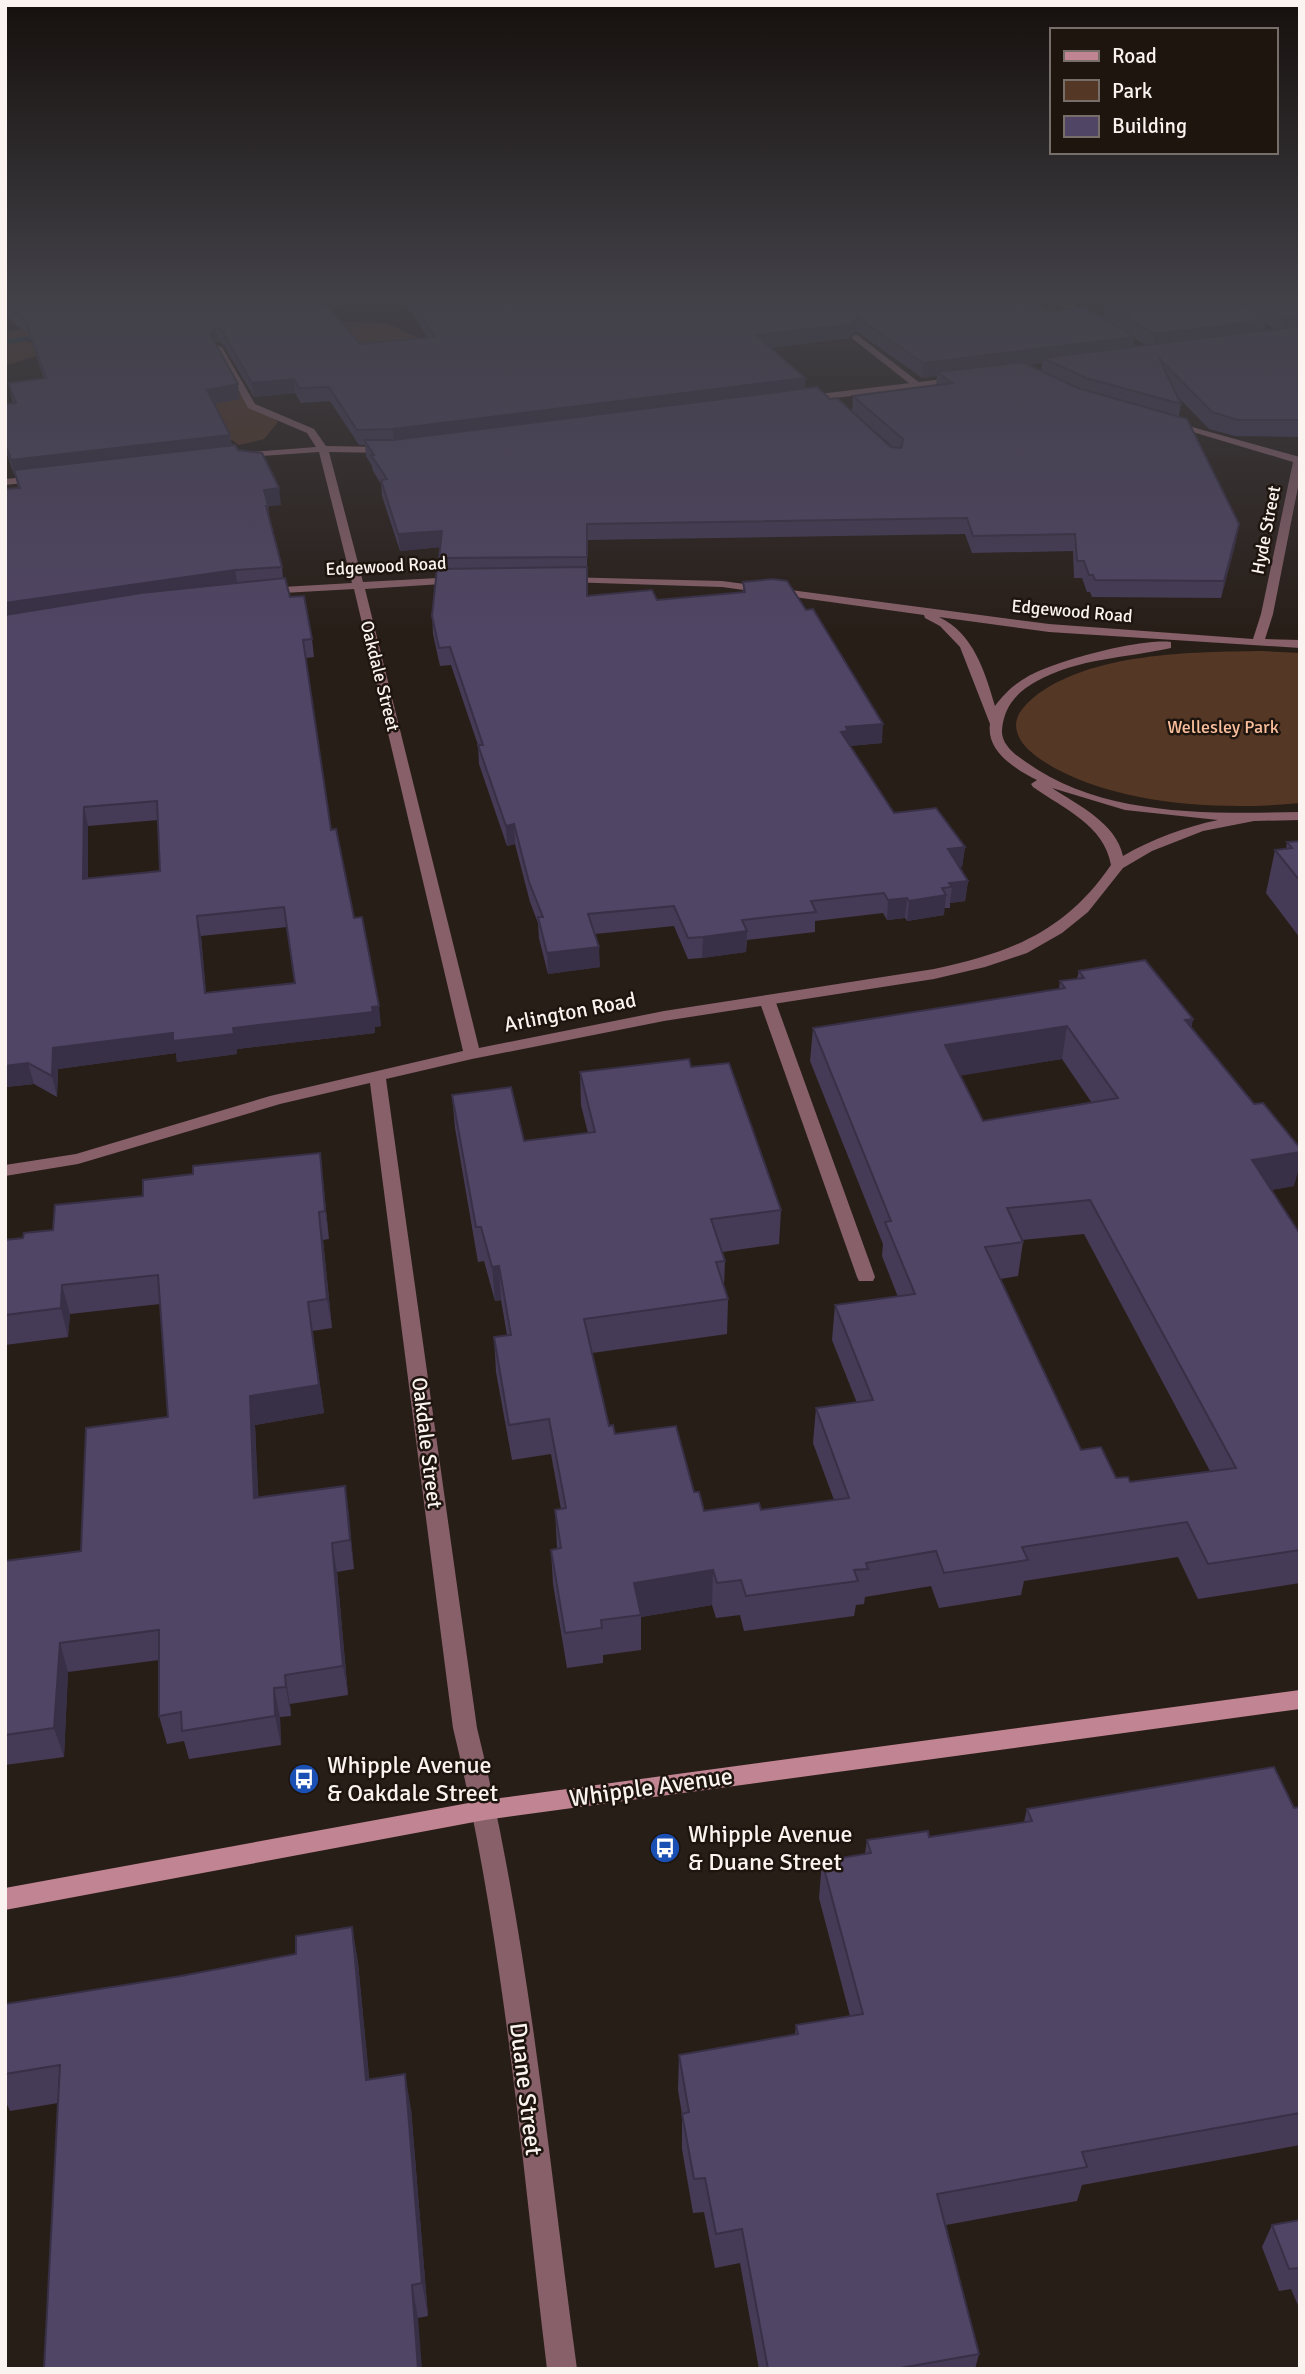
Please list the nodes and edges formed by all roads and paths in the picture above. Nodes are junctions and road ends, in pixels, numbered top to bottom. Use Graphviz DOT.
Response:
graph roads {
  1 [pos="265,412"];
  2 [pos="1157,420"];
  3 [pos="323,449"];
  4 [pos="394,450"];
  5 [pos="224,457"];
  6 [pos="1299,460"];
  7 [pos="46,478"];
  8 [pos="5,482"];
  9 [pos="548,579"];
  10 [pos="472,580"];
  11 [pos="358,584"];
  12 [pos="252,592"];
  13 [pos="895,607"];
  14 [pos="1252,642"];
  15 [pos="1300,644"];
  16 [pos="993,721"];
  17 [pos="996,740"];
  18 [pos="1300,816"];
  19 [pos="1252,817"];
  20 [pos="1118,865"];
  21 [pos="767,1000"];
  22 [pos="472,1054"];
  23 [pos="377,1076"];
  24 [pos="5,1171"];
  25 [pos="866,1277"];
  26 [pos="1300,1699"];
  27 [pos="485,1810"];
  28 [pos="5,1899"];
  29 [pos="562,2369"];
  1 -- 3 [label="street"];
  2 -- 6 [label="street, Hyde Street"];
  3 -- 4 [label="street"];
  3 -- 5 [label="street"];
  3 -- 11 [label="street, Oakdale Street"];
  6 -- 14 [label="street, Hyde Street"];
  7 -- 8 [label="street"];
  9 -- 13 [label="street, Edgewood Road"];
  10 -- 11 [label="street, Edgewood Road"];
  11 -- 12 [label="street, Edgewood Road"];
  11 -- 22 [label="street, Oakdale Street"];
  13 -- 14 [label="street, Edgewood Road"];
  13 -- 16 [label="street, Edgewood Road"];
  14 -- 15 [label="street"];
  14 -- 16 [label="street"];
  16 -- 17 [label="street, Edgewood Road"];
  17 -- 19 [label="street"];
  17 -- 20 [label="street"];
  18 -- 19 [label="street"];
  19 -- 20 [label="street, Arlington Road"];
  20 -- 21 [label="street, Arlington Road"];
  21 -- 22 [label="street, Arlington Road"];
  21 -- 25 [label="street"];
  22 -- 23 [label="street, Arlington Road"];
  23 -- 24 [label="street, Arlington Road"];
  23 -- 27 [label="street, Oakdale Street"];
  26 -- 27 [label="main road, Whipple Avenue"];
  27 -- 28 [label="main road, Whipple Avenue"];
  27 -- 29 [label="street, Duane Street"];
}
